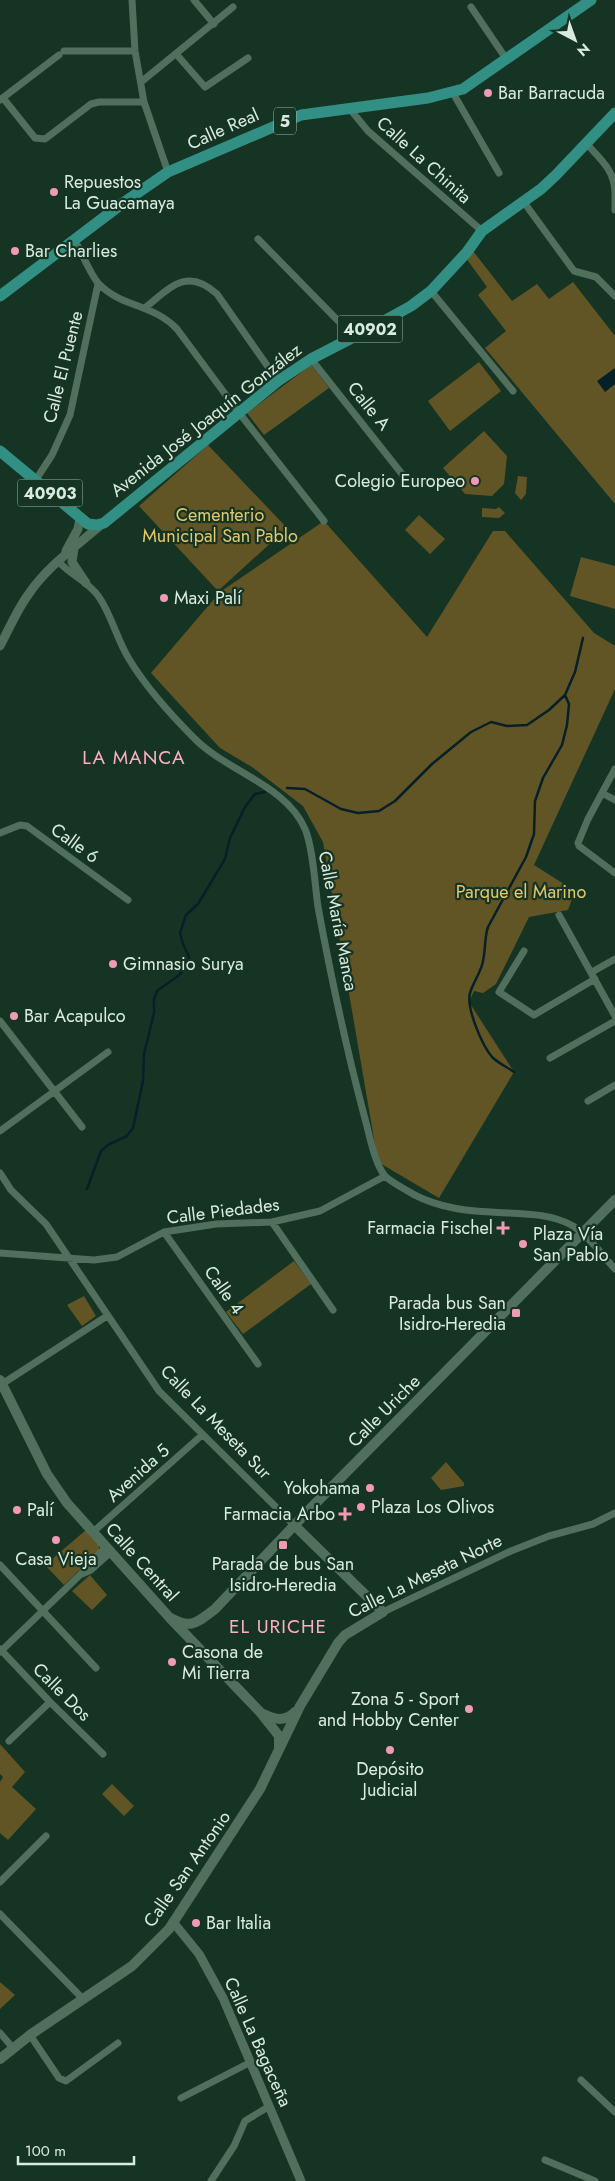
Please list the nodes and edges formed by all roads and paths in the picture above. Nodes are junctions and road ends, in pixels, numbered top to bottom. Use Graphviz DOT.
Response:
graph roads {
  1 [pos="132,0"];
  2 [pos="194,0"];
  3 [pos="591,0"];
  4 [pos="233,7"];
  5 [pos="471,7"];
  6 [pos="214,24"];
  7 [pos="135,51"];
  8 [pos="177,54"];
  9 [pos="248,58"];
  10 [pos="507,60"];
  11 [pos="141,82"];
  12 [pos="453,93"];
  13 [pos="2,99"];
  14 [pos="144,102"];
  15 [pos="349,108"];
  16 [pos="615,113"];
  17 [pos="586,143"];
  18 [pos="168,172"];
  19 [pos="499,173"];
  20 [pos="615,192"];
  21 [pos="523,201"];
  22 [pos="615,210"];
  23 [pos="482,231"];
  24 [pos="258,239"];
  25 [pos="75,241"];
  26 [pos="98,284"];
  27 [pos="431,292"];
  28 [pos="0,296"];
  29 [pos="615,296"];
  30 [pos="146,307"];
  31 [pos="353,336"];
  32 [pos="311,358"];
  33 [pos="278,381"];
  34 [pos="513,390"];
  35 [pos="240,414"];
  36 [pos="0,451"];
  37 [pos="402,474"];
  38 [pos="36,481"];
  39 [pos="80,518"];
  40 [pos="324,521"];
  41 [pos="104,523"];
  42 [pos="74,548"];
  43 [pos="58,561"];
  44 [pos="86,583"];
  45 [pos="0,646"];
  46 [pos="615,769"];
  47 [pos="602,793"];
  48 [pos="615,800"];
  49 [pos="0,833"];
  50 [pos="615,873"];
  51 [pos="128,900"];
  52 [pos="559,915"];
  53 [pos="524,951"];
  54 [pos="615,959"];
  55 [pos="593,976"];
  56 [pos="615,1016"];
  57 [pos="0,1021"];
  58 [pos="615,1021"];
  59 [pos="108,1052"];
  60 [pos="550,1058"];
  61 [pos="615,1085"];
  62 [pos="54,1091"];
  63 [pos="588,1101"];
  64 [pos="82,1127"];
  65 [pos="0,1131"];
  66 [pos="0,1173"];
  67 [pos="385,1176"];
  68 [pos="615,1200"];
  69 [pos="272,1222"];
  70 [pos="164,1232"];
  71 [pos="581,1233"];
  72 [pos="0,1253"];
  73 [pos="68,1259"];
  74 [pos="615,1269"];
  75 [pos="332,1310"];
  76 [pos="107,1316"];
  77 [pos="258,1364"];
  78 [pos="1,1382"];
  79 [pos="202,1435"];
  80 [pos="615,1513"];
  81 [pos="294,1525"];
  82 [pos="93,1532"];
  83 [pos="304,1534"];
  84 [pos="285,1536"];
  85 [pos="109,1550"];
  86 [pos="0,1565"];
  87 [pos="368,1598"];
  88 [pos="215,1609"];
  89 [pos="44,1612"];
  90 [pos="383,1612"];
  91 [pos="169,1617"];
  92 [pos="345,1635"];
  93 [pos="199,1648"];
  94 [pos="0,1651"];
  95 [pos="96,1668"];
  96 [pos="50,1702"];
  97 [pos="300,1706"];
  98 [pos="260,1712"];
  99 [pos="10,1741"];
  100 [pos="279,1748"];
  101 [pos="103,1754"];
  102 [pos="46,1836"];
  103 [pos="0,1882"];
  104 [pos="0,1914"];
  105 [pos="173,1922"];
  106 [pos="83,1999"];
  107 [pos="0,2033"];
  108 [pos="30,2035"];
  109 [pos="118,2043"];
  110 [pos="13,2048"];
  111 [pos="0,2059"];
  112 [pos="250,2064"];
  113 [pos="581,2080"];
  114 [pos="181,2098"];
  115 [pos="268,2107"];
  116 [pos="615,2112"];
  117 [pos="545,2160"];
  118 [pos="211,2181"];
  119 [pos="301,2181"];
  120 [pos="595,2181"];
  1 -- 7 [label="street"];
  2 -- 6 [label="street"];
  3 -- 10 [label="main road, Calle Real / 5"];
  4 -- 6 [label="street"];
  5 -- 10 [label="street"];
  6 -- 8 [label="street"];
  7 -- 11 [label="street"];
  7 -- 13 [label="street"];
  8 -- 9 [label="street"];
  8 -- 11 [label="street"];
  10 -- 12 [label="main road, Calle Real / 5"];
  11 -- 14 [label="street"];
  12 -- 15 [label="main road, Calle Real / 5"];
  12 -- 19 [label="street"];
  13 -- 14 [label="street"];
  14 -- 18 [label="street"];
  15 -- 18 [label="main road, Calle Real / 5"];
  15 -- 23 [label="street, Calle La Chinita"];
  16 -- 17 [label="main road, Avenida José Joaquín González / 40902"];
  17 -- 20 [label="street"];
  17 -- 21 [label="main road, Avenida José Joaquín González / 40902"];
  18 -- 25 [label="main road, Calle Real / 5"];
  20 -- 22 [label="street"];
  21 -- 23 [label="main road, Avenida José Joaquín González / 40902"];
  21 -- 29 [label="street"];
  23 -- 27 [label="main road, Avenida José Joaquín González / 40902"];
  24 -- 31 [label="street"];
  25 -- 26 [label="street"];
  25 -- 28 [label="main road, Calle Real / 5"];
  26 -- 30 [label="street"];
  26 -- 38 [label="street, Calle El Puente"];
  27 -- 31 [label="main road, Avenida José Joaquín González / 40902"];
  27 -- 34 [label="street"];
  30 -- 33 [label="street"];
  30 -- 35 [label="street"];
  31 -- 32 [label="main road, Avenida José Joaquín González / 40902"];
  32 -- 33 [label="main road, Avenida José Joaquín González / 40902"];
  32 -- 37 [label="street, Calle A"];
  33 -- 35 [label="main road, Avenida José Joaquín González / 40902"];
  35 -- 40 [label="street"];
  35 -- 41 [label="main road, Avenida José Joaquín González / 40902"];
  36 -- 38 [label="main road, 40903"];
  38 -- 39 [label="main road, 40903"];
  39 -- 41 [label="main road, 40903"];
  39 -- 43 [label="street"];
  41 -- 42 [label="street, Avenida José Joaquín González / 40902"];
  42 -- 43 [label="street, Avenida José Joaquín González / 40902"];
  42 -- 44 [label="street"];
  43 -- 44 [label="street, Calle María Manca"];
  43 -- 45 [label="street, Avenida José Joaquín González / 40902"];
  44 -- 67 [label="street, Calle María Manca"];
  46 -- 47 [label="street"];
  47 -- 48 [label="street"];
  47 -- 50 [label="street"];
  49 -- 51 [label="street, Calle 6"];
  52 -- 55 [label="street"];
  53 -- 55 [label="street"];
  54 -- 55 [label="street"];
  55 -- 56 [label="street"];
  57 -- 62 [label="street"];
  58 -- 60 [label="street"];
  59 -- 62 [label="street"];
  61 -- 63 [label="street"];
  62 -- 64 [label="street"];
  62 -- 65 [label="street"];
  66 -- 73 [label="street, Calle La Meseta Sur"];
  67 -- 69 [label="street, Calle Piedades"];
  67 -- 71 [label="street"];
  68 -- 71 [label="main road, Calle Uriche"];
  69 -- 70 [label="street, Calle Piedades"];
  69 -- 75 [label="street"];
  70 -- 73 [label="street, Calle Piedades"];
  70 -- 77 [label="street, Calle 4"];
  71 -- 74 [label="street"];
  71 -- 81 [label="main road, Calle Uriche"];
  72 -- 73 [label="street, Calle Piedades"];
  73 -- 76 [label="street, Calle La Meseta Sur"];
  76 -- 78 [label="street"];
  76 -- 79 [label="street, Calle La Meseta Sur"];
  78 -- 82 [label="main road, Calle Central"];
  79 -- 81 [label="street, Calle La Meseta Sur"];
  79 -- 82 [label="street, Avenida 5"];
  80 -- 90 [label="street, Calle La Meseta Norte"];
  81 -- 83 [label="main road, Calle La Meseta Sur"];
  81 -- 84 [label="main road, Calle Uriche"];
  82 -- 85 [label="main road, Calle Central"];
  83 -- 84 [label="main road"];
  83 -- 87 [label="main road, Calle La Meseta Sur"];
  84 -- 88 [label="main road, Calle Uriche"];
  85 -- 89 [label="street"];
  85 -- 91 [label="main road, Calle Central"];
  86 -- 89 [label="street"];
  87 -- 90 [label="main road, Calle La Meseta Sur"];
  87 -- 92 [label="main road"];
  88 -- 91 [label="main road, Calle Uriche"];
  88 -- 93 [label="main road"];
  89 -- 94 [label="street"];
  89 -- 95 [label="street"];
  90 -- 92 [label="main road, Calle La Meseta Norte"];
  91 -- 93 [label="main road, Calle Central"];
  92 -- 97 [label="main road, Calle La Meseta Norte"];
  93 -- 98 [label="main road, Calle Central"];
  94 -- 96 [label="street, Calle Dos"];
  96 -- 99 [label="street"];
  96 -- 101 [label="street, Calle Dos"];
  97 -- 98 [label="main road"];
  97 -- 100 [label="main road, Calle La Meseta Norte"];
  98 -- 100 [label="main road, Calle Central"];
  100 -- 105 [label="main road, Calle San Antonio"];
  102 -- 103 [label="street"];
  104 -- 106 [label="street"];
  105 -- 106 [label="main road, Calle San Antonio"];
  105 -- 112 [label="street, Calle La Bagaceña"];
  106 -- 108 [label="main road, Calle San Antonio"];
  107 -- 110 [label="street"];
  108 -- 109 [label="street"];
  108 -- 110 [label="main road, Calle San Antonio"];
  110 -- 111 [label="main road, Calle San Antonio"];
  112 -- 114 [label="street"];
  112 -- 115 [label="street, Calle La Bagaceña"];
  113 -- 116 [label="street"];
  115 -- 118 [label="street"];
  115 -- 119 [label="street, Calle La Bagaceña"];
  117 -- 120 [label="street"];
}
